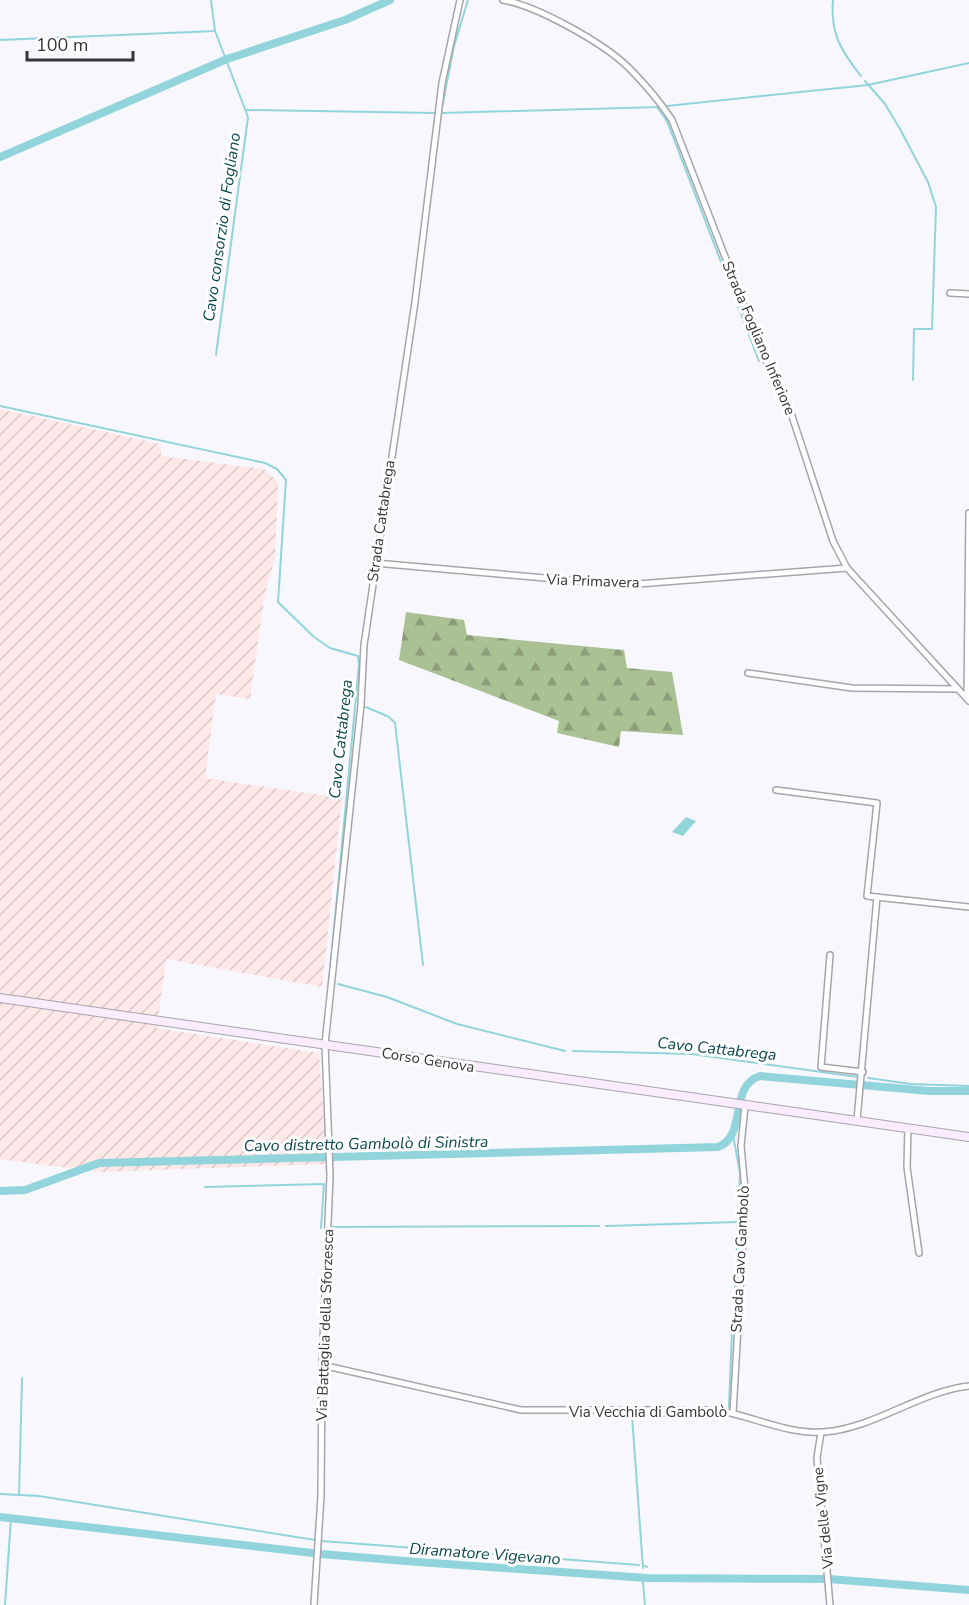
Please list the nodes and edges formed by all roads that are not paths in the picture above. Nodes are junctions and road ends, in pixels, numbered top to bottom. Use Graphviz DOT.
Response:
graph roads {
  1 [pos="460,0"];
  2 [pos="503,0"];
  3 [pos="950,293"];
  4 [pos="969,294"];
  5 [pos="969,513"];
  6 [pos="375,563"];
  7 [pos="847,568"];
  8 [pos="748,673"];
  9 [pos="958,689"];
  10 [pos="968,700"];
  11 [pos="776,790"];
  12 [pos="877,897"];
  13 [pos="969,907"];
  14 [pos="830,955"];
  15 [pos="0,998"];
  16 [pos="325,1044"];
  17 [pos="863,1072"];
  18 [pos="745,1106"];
  19 [pos="857,1120"];
  20 [pos="908,1128"];
  21 [pos="969,1137"];
  22 [pos="919,1253"];
  23 [pos="322,1365"];
  24 [pos="969,1386"];
  25 [pos="733,1413"];
  26 [pos="821,1432"];
  27 [pos="314,1605"];
  28 [pos="830,1605"];
  1 -- 6 [label="street, Strada Cattabrega"];
  2 -- 7 [label="street, Strada Fogliano Inferiore"];
  3 -- 4 [label="street"];
  5 -- 10 [label="street, Strada Fogliano Inferiore"];
  6 -- 7 [label="street, Via Primavera"];
  6 -- 16 [label="street, Strada Cattabrega"];
  7 -- 9 [label="street, Strada Fogliano Inferiore"];
  8 -- 9 [label="street"];
  9 -- 10 [label="street, Strada Fogliano Inferiore"];
  11 -- 12 [label="street"];
  12 -- 13 [label="street"];
  12 -- 17 [label="street"];
  14 -- 17 [label="street"];
  15 -- 16 [label="main road, Corso Genova"];
  16 -- 18 [label="main road, Corso Genova"];
  16 -- 23 [label="street, Via Battaglia della Sforzesca"];
  17 -- 19 [label="street"];
  18 -- 19 [label="main road, Corso Genova"];
  18 -- 25 [label="street, Strada Cavo Gambolò"];
  19 -- 20 [label="main road, Corso Genova"];
  20 -- 21 [label="main road, Corso Genova"];
  20 -- 22 [label="street"];
  23 -- 25 [label="street, Via Vecchia di Gambolò"];
  23 -- 27 [label="street, Via Battaglia della Sforzesca"];
  24 -- 26 [label="street, Via Vecchia di Gambolò"];
  25 -- 26 [label="street, Via Vecchia di Gambolò"];
  26 -- 28 [label="street, Via delle Vigne"];
}
